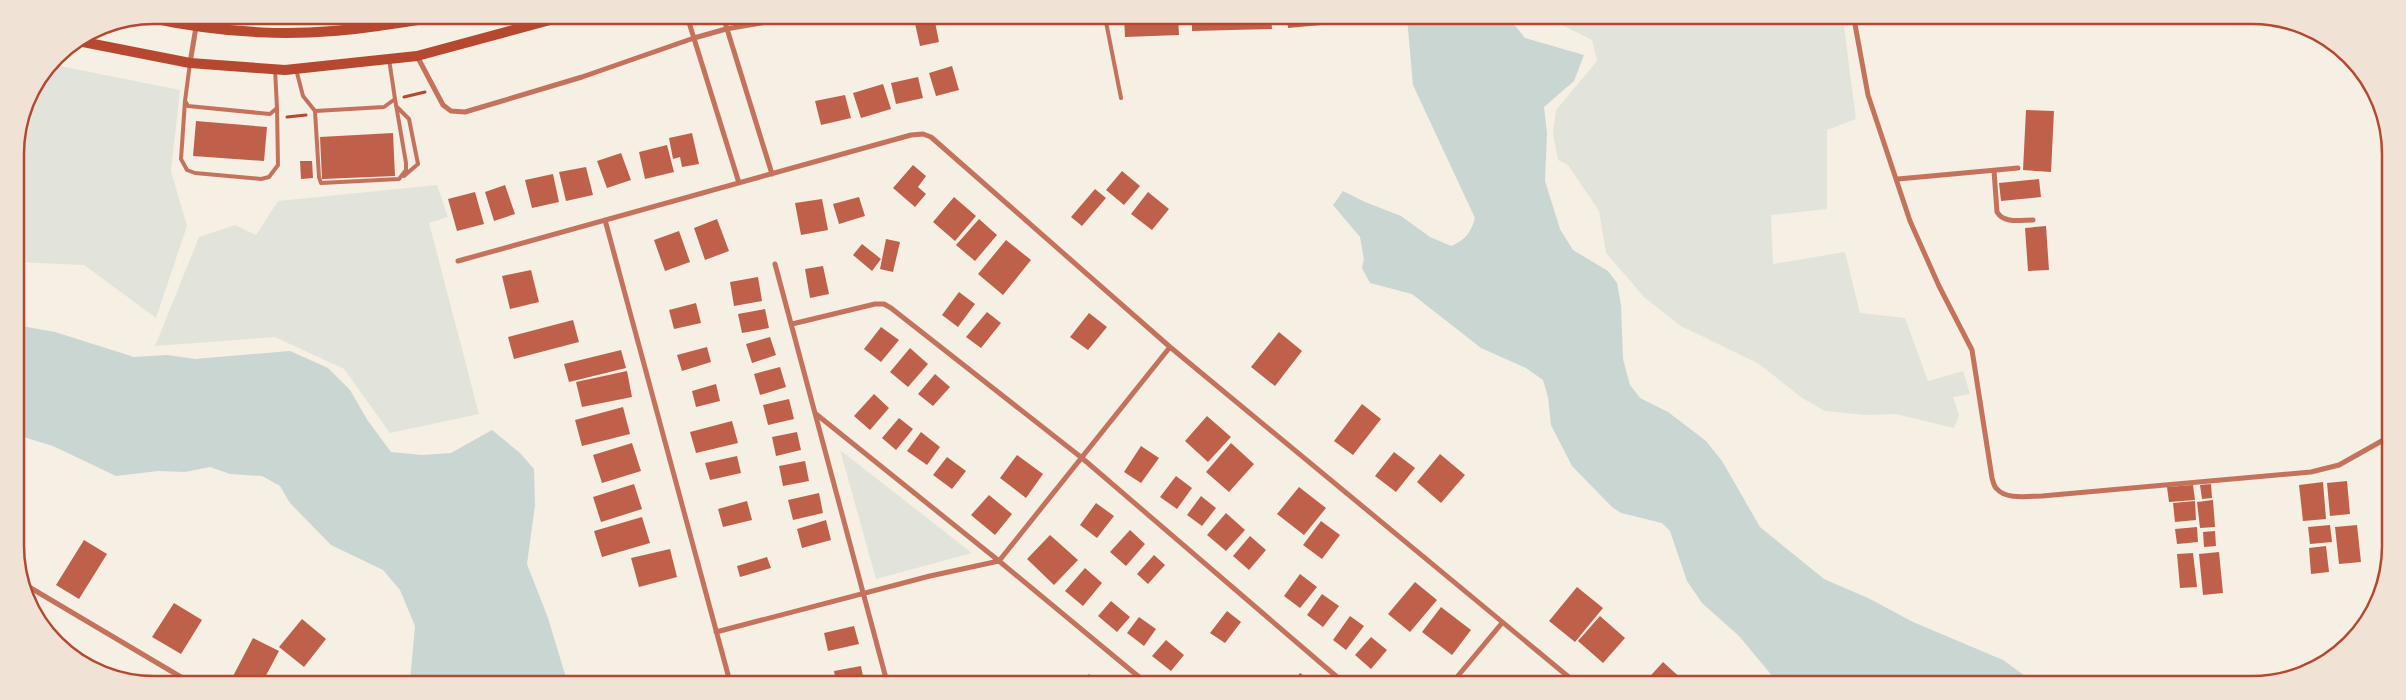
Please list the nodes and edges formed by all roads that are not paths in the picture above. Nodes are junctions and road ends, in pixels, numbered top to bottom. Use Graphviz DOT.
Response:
graph roads {
  1 [pos="179,24"];
  2 [pos="197,24"];
  3 [pos="355,24"];
  4 [pos="394,24"];
  5 [pos="535,24"];
  6 [pos="690,24"];
  7 [pos="725,24"];
  8 [pos="755,24"];
  9 [pos="1106,24"];
  10 [pos="1855,24"];
  11 [pos="196,28"];
  12 [pos="356,29"];
  13 [pos="726,29"];
  14 [pos="694,38"];
  15 [pos="87,43"];
  16 [pos="417,56"];
  17 [pos="389,59"];
  18 [pos="190,63"];
  19 [pos="275,69"];
  20 [pos="296,69"];
  21 [pos="1121,98"];
  22 [pos="395,99"];
  23 [pos="185,101"];
  24 [pos="396,106"];
  25 [pos="276,108"];
  26 [pos="315,111"];
  27 [pos="2018,168"];
  28 [pos="1994,171"];
  29 [pos="772,174"];
  30 [pos="399,179"];
  31 [pos="1898,180"];
  32 [pos="739,183"];
  33 [pos="605,220"];
  34 [pos="2033,220"];
  35 [pos="458,261"];
  36 [pos="776,264"];
  37 [pos="792,324"];
  38 [pos="1170,348"];
  39 [pos="816,414"];
  40 [pos="2382,441"];
  41 [pos="1082,458"];
  42 [pos="999,561"];
  43 [pos="31,588"];
  44 [pos="864,593"];
  45 [pos="1502,623"];
  46 [pos="716,632"];
  47 [pos="179,676"];
  48 [pos="728,676"];
  49 [pos="885,676"];
  50 [pos="1138,676"];
  51 [pos="1336,676"];
  52 [pos="1458,676"];
  53 [pos="1567,676"];
  1 -- 11 [label="main road"];
  2 -- 11 [label="street"];
  3 -- 12 [label="lane"];
  4 -- 12 [label="main road"];
  5 -- 16 [label="main road"];
  6 -- 14 [label="street"];
  7 -- 13 [label="street"];
  8 -- 13 [label="street"];
  9 -- 21 [label="lane"];
  10 -- 31 [label="street"];
  11 -- 12 [label="main road"];
  11 -- 18 [label="street"];
  13 -- 14 [label="street"];
  13 -- 29 [label="street"];
  14 -- 16 [label="street"];
  14 -- 32 [label="street"];
  15 -- 18 [label="main road"];
  16 -- 17 [label="main road"];
  17 -- 20 [label="main road"];
  17 -- 22 [label="lane"];
  18 -- 19 [label="main road"];
  18 -- 23 [label="lane"];
  19 -- 20 [label="main road"];
  19 -- 25 [label="lane"];
  20 -- 26 [label="lane"];
  22 -- 24 [label="lane"];
  22 -- 26 [label="lane"];
  23 -- 25 [label="lane"];
  23 -- 25 [label="lane"];
  24 -- 30 [label="lane"];
  24 -- 30 [label="lane"];
  26 -- 30 [label="lane"];
  27 -- 28 [label="street"];
  28 -- 31 [label="street"];
  28 -- 34 [label="street"];
  29 -- 32 [label="street"];
  29 -- 38 [label="street"];
  31 -- 40 [label="street"];
  32 -- 33 [label="street"];
  33 -- 35 [label="street"];
  33 -- 46 [label="street"];
  36 -- 37 [label="street"];
  37 -- 39 [label="street"];
  37 -- 41 [label="street"];
  38 -- 41 [label="street"];
  38 -- 45 [label="street"];
  39 -- 42 [label="street"];
  39 -- 44 [label="street"];
  41 -- 42 [label="street"];
  41 -- 51 [label="street"];
  42 -- 44 [label="street"];
  42 -- 50 [label="street"];
  43 -- 47 [label="street"];
  44 -- 46 [label="street"];
  44 -- 49 [label="street"];
  45 -- 52 [label="street"];
  45 -- 53 [label="street"];
  46 -- 48 [label="street"];
}
